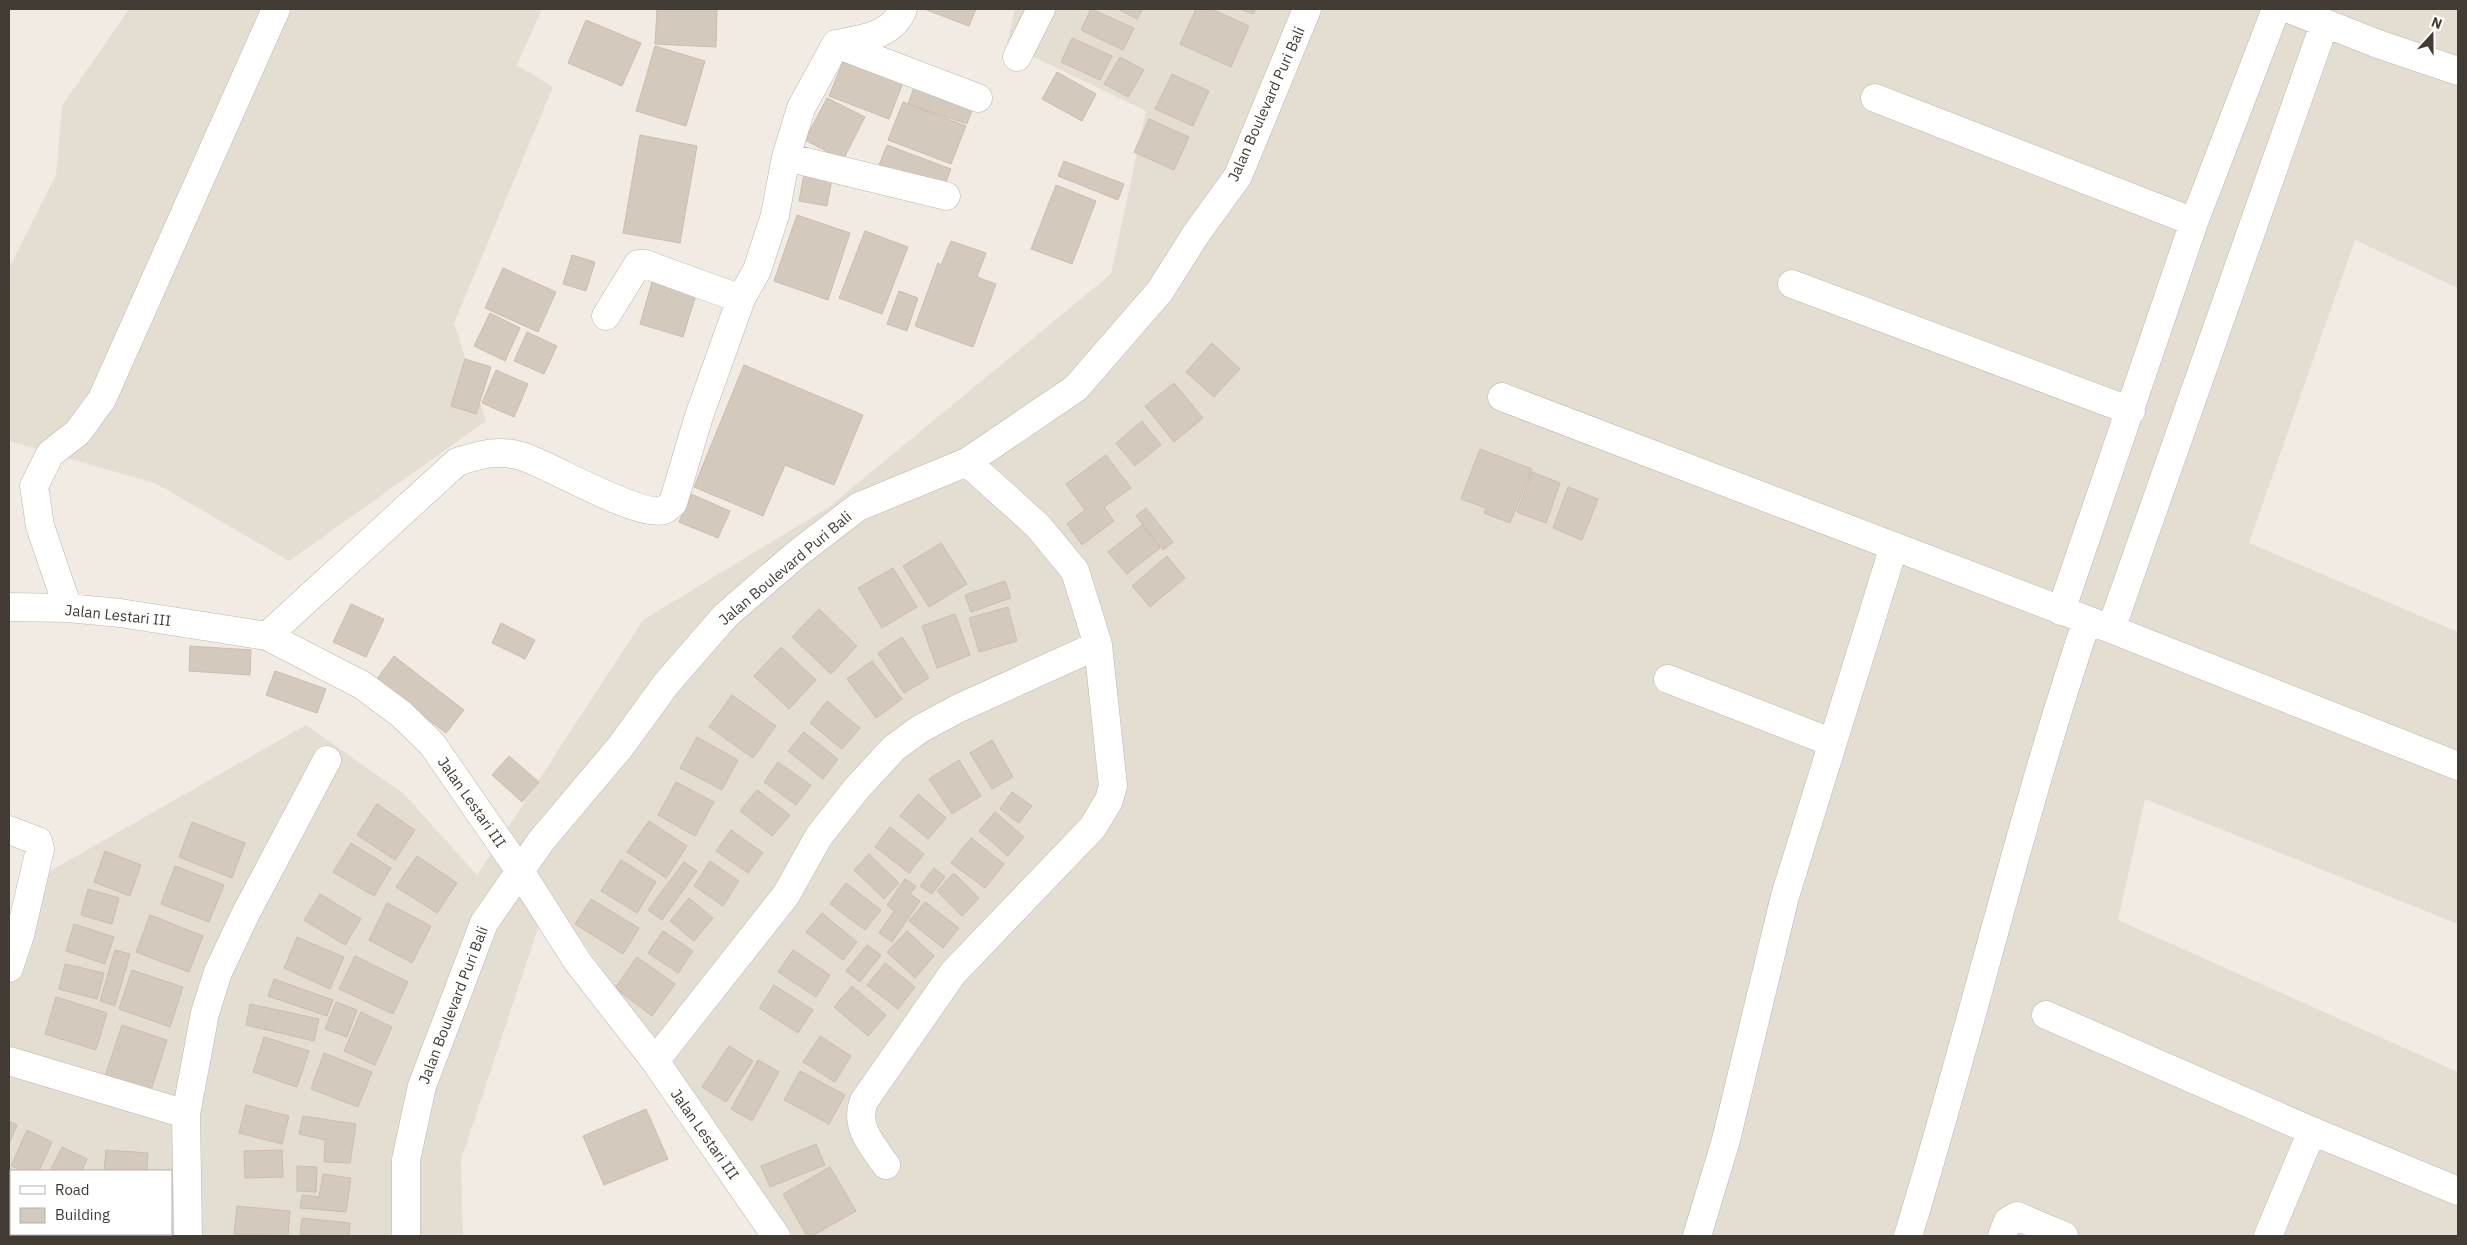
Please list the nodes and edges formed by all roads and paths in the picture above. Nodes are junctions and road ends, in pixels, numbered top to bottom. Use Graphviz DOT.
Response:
graph roads {
  1 [pos="276,9"];
  2 [pos="903,9"];
  3 [pos="1041,9"];
  4 [pos="1307,9"];
  5 [pos="2276,9"];
  6 [pos="2289,9"];
  7 [pos="2324,25"];
  8 [pos="836,44"];
  9 [pos="1017,57"];
  10 [pos="2458,71"];
  11 [pos="978,98"];
  12 [pos="1875,98"];
  13 [pos="786,158"];
  14 [pos="946,196"];
  15 [pos="2194,222"];
  16 [pos="1792,284"];
  17 [pos="741,299"];
  18 [pos="606,316"];
  19 [pos="1502,398"];
  20 [pos="2131,411"];
  21 [pos="966,462"];
  22 [pos="1894,546"];
  23 [pos="9,607"];
  24 [pos="68,608"];
  25 [pos="2062,611"];
  26 [pos="2099,624"];
  27 [pos="267,636"];
  28 [pos="1098,645"];
  29 [pos="1668,679"];
  30 [pos="1831,742"];
  31 [pos="327,760"];
  32 [pos="2458,766"];
  33 [pos="9,830"];
  34 [pos="520,871"];
  35 [pos="9,968"];
  36 [pos="2046,1015"];
  37 [pos="9,1061"];
  38 [pos="655,1061"];
  39 [pos="186,1114"];
  40 [pos="2312,1132"];
  41 [pos="886,1165"];
  42 [pos="2458,1190"];
  43 [pos="188,1236"];
  44 [pos="406,1236"];
  45 [pos="776,1236"];
  46 [pos="1698,1236"];
  47 [pos="1908,1236"];
  48 [pos="2002,1236"];
  49 [pos="2064,1236"];
  50 [pos="2268,1236"];
  1 -- 24 [label="street"];
  2 -- 8 [label="street"];
  3 -- 9 [label="street"];
  4 -- 21 [label="street, Jalan Boulevard Puri Bali"];
  5 -- 15 [label="street"];
  6 -- 7 [label="street"];
  7 -- 10 [label="street"];
  7 -- 26 [label="street"];
  8 -- 11 [label="street"];
  8 -- 13 [label="street"];
  12 -- 15 [label="street"];
  13 -- 14 [label="street"];
  13 -- 17 [label="street"];
  15 -- 20 [label="street"];
  16 -- 20 [label="street"];
  17 -- 18 [label="street"];
  17 -- 27 [label="street"];
  19 -- 22 [label="street"];
  20 -- 25 [label="street"];
  21 -- 28 [label="street"];
  21 -- 34 [label="street, Jalan Boulevard Puri Bali"];
  22 -- 25 [label="street"];
  22 -- 30 [label="street"];
  23 -- 24 [label="street, Jalan Lestari III"];
  24 -- 27 [label="street, Jalan Lestari III"];
  25 -- 26 [label="street"];
  26 -- 32 [label="street"];
  26 -- 47 [label="street"];
  27 -- 34 [label="street, Jalan Lestari III"];
  28 -- 38 [label="street"];
  28 -- 41 [label="street"];
  29 -- 30 [label="street"];
  30 -- 46 [label="street"];
  31 -- 39 [label="street"];
  33 -- 35 [label="street"];
  34 -- 38 [label="street, Jalan Lestari III"];
  34 -- 44 [label="street, Jalan Boulevard Puri Bali"];
  36 -- 40 [label="street"];
  37 -- 39 [label="street"];
  38 -- 45 [label="street, Jalan Lestari III"];
  39 -- 43 [label="street"];
  40 -- 42 [label="street"];
  40 -- 50 [label="street"];
  48 -- 49 [label="street"];
}
